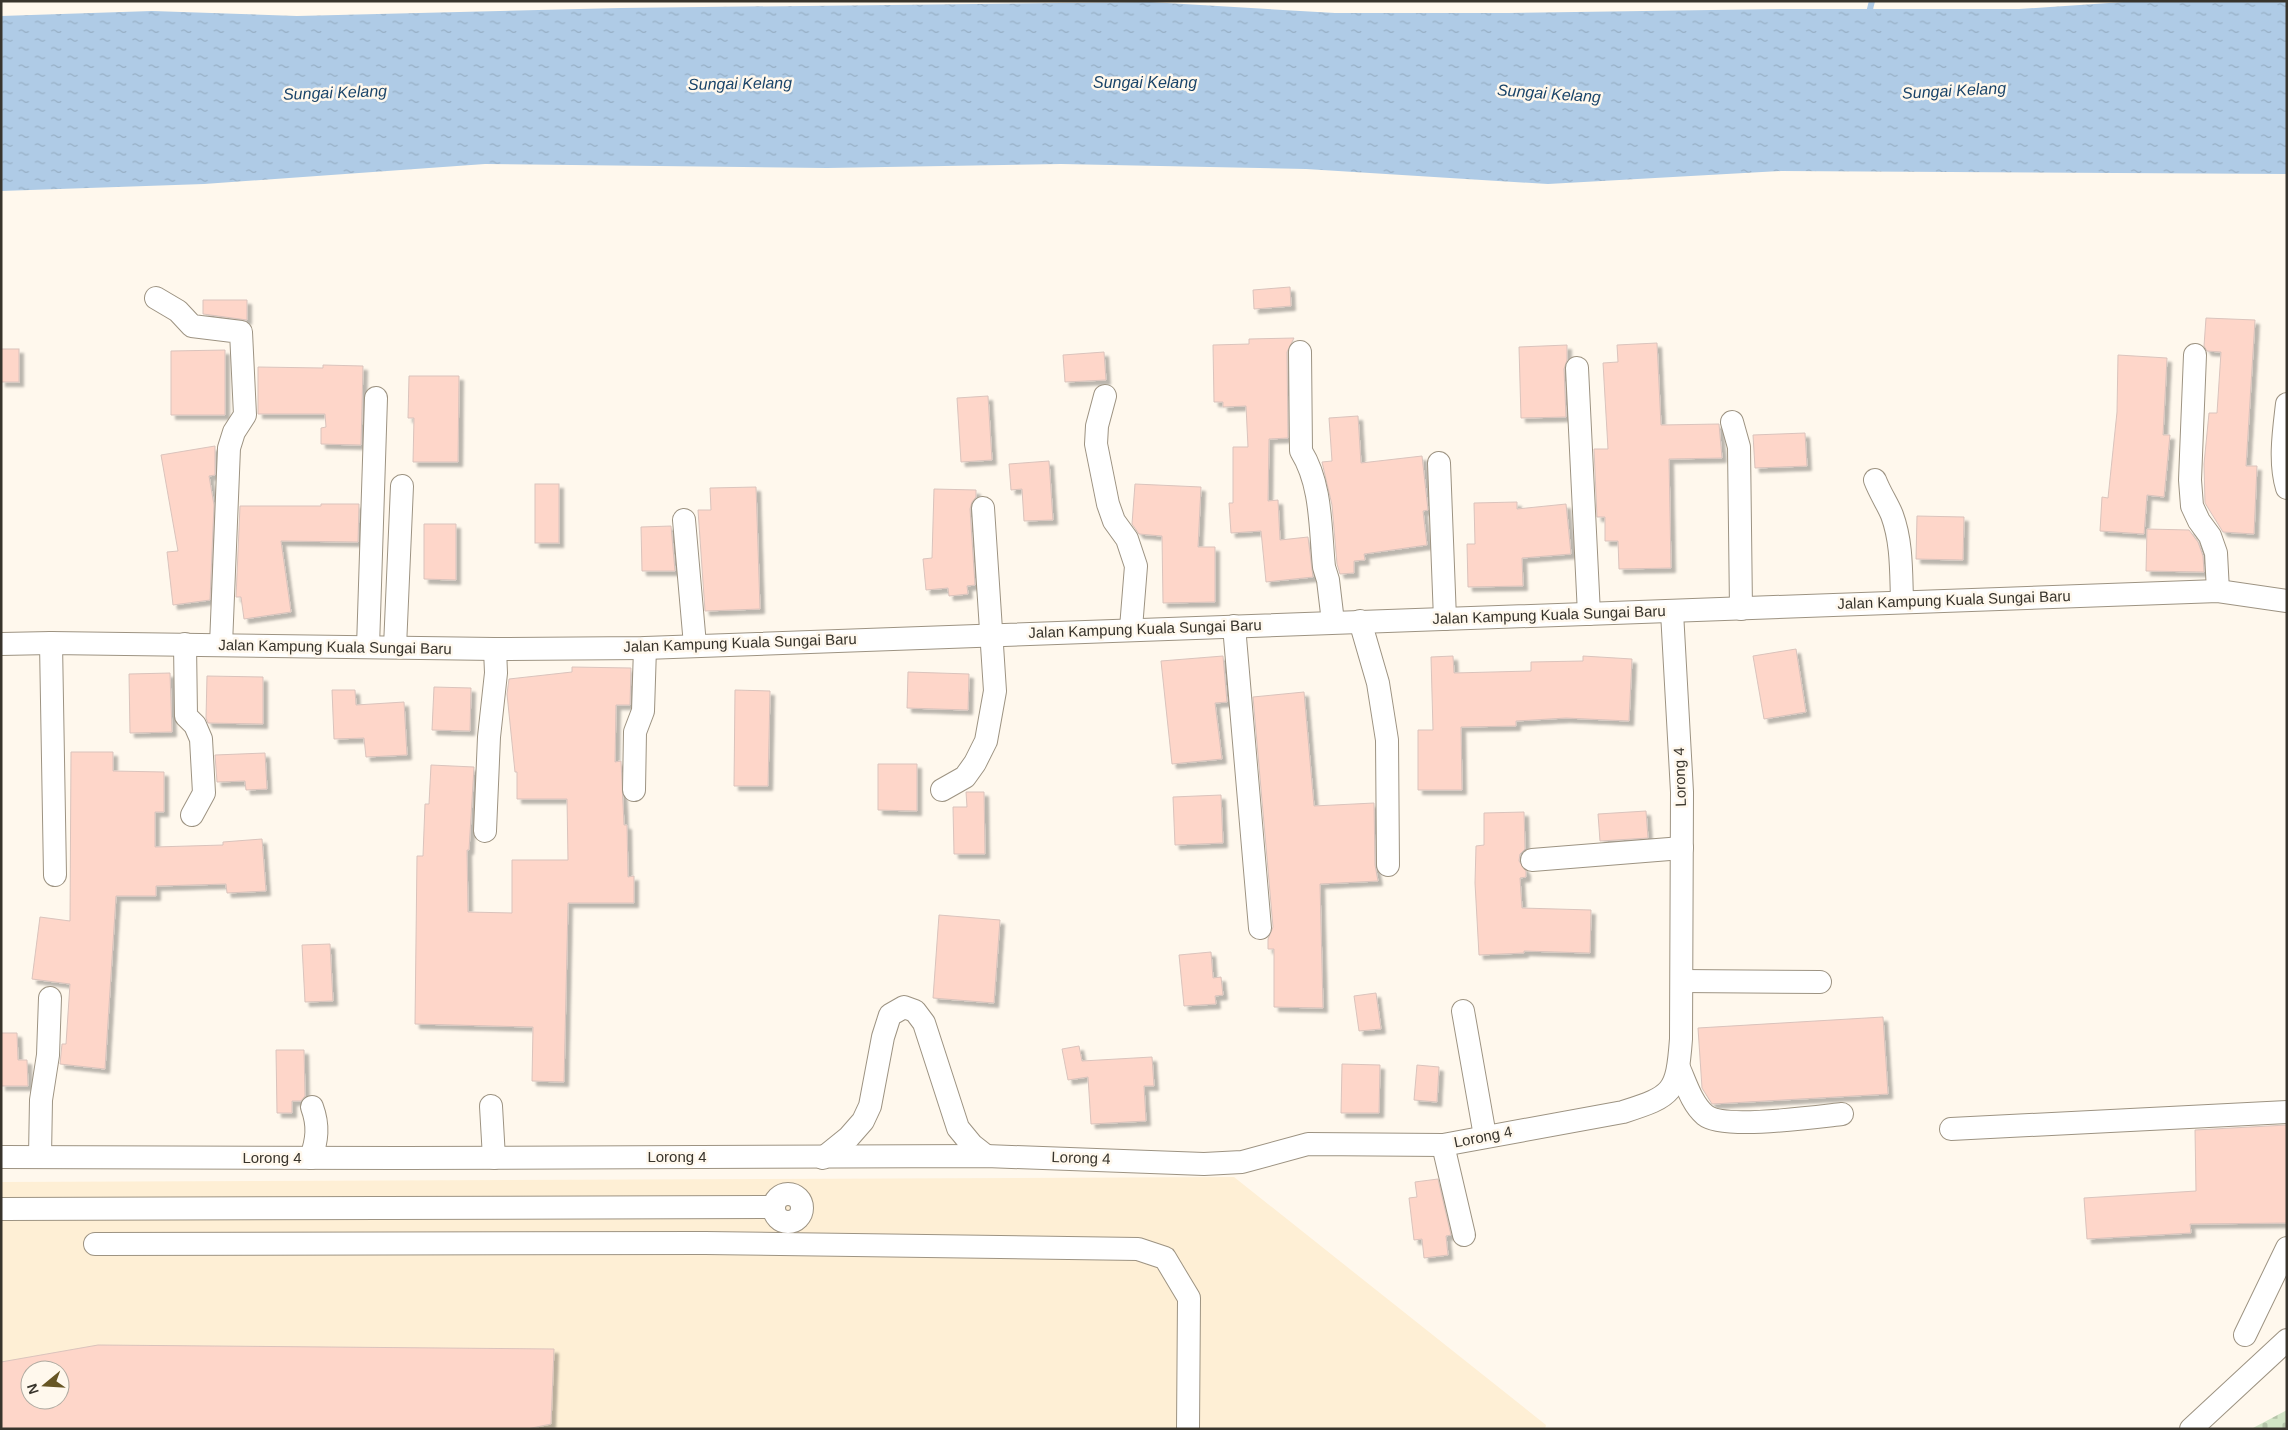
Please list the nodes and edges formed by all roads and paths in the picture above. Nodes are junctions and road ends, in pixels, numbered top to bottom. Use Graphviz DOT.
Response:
graph roads {
  1 [pos="156,298"];
  2 [pos="1300,352"];
  3 [pos="2195,355"];
  4 [pos="1577,368"];
  5 [pos="1105,396"];
  6 [pos="376,398"];
  7 [pos="2287,404"];
  8 [pos="1732,422"];
  9 [pos="1439,463"];
  10 [pos="1875,480"];
  11 [pos="402,486"];
  12 [pos="2287,488"];
  13 [pos="983,508"];
  14 [pos="684,520"];
  15 [pos="2218,591"];
  16 [pos="1902,600"];
  17 [pos="2287,602"];
  18 [pos="1741,609"];
  19 [pos="1672,612"];
  20 [pos="1589,614"];
  21 [pos="1445,618"];
  22 [pos="1360,621"];
  23 [pos="1333,622"];
  24 [pos="1234,626"];
  25 [pos="1131,628"];
  26 [pos="992,634"];
  27 [pos="51,643"];
  28 [pos="1,644"];
  29 [pos="186,644"];
  30 [pos="221,645"];
  31 [pos="695,645"];
  32 [pos="368,646"];
  33 [pos="395,647"];
  34 [pos="645,648"];
  35 [pos="495,649"];
  36 [pos="634,790"];
  37 [pos="942,790"];
  38 [pos="192,815"];
  39 [pos="485,831"];
  40 [pos="1682,848"];
  41 [pos="1532,860"];
  42 [pos="1388,865"];
  43 [pos="55,875"];
  44 [pos="1260,928"];
  45 [pos="1682,981"];
  46 [pos="1820,982"];
  47 [pos="50,998"];
  48 [pos="1463,1012"];
  49 [pos="1679,1068"];
  50 [pos="491,1106"];
  51 [pos="312,1107"];
  52 [pos="2287,1112"];
  53 [pos="1842,1114"];
  54 [pos="1951,1128"];
  55 [pos="1485,1136"];
  56 [pos="1443,1144"];
  57 [pos="40,1156"];
  58 [pos="986,1156"];
  59 [pos="1,1157"];
  60 [pos="311,1158"];
  61 [pos="494,1158"];
  62 [pos="823,1158"];
  63 [pos="774,1207"];
  64 [pos="1,1209"];
  65 [pos="1464,1235"];
  66 [pos="96,1244"];
  67 [pos="2287,1248"];
  68 [pos="2245,1335"];
  69 [pos="2287,1340"];
  70 [pos="1188,1429"];
  71 [pos="2191,1429"];
  1 -- 30 [label="street"];
  2 -- 23 [label="street"];
  3 -- 15 [label="street"];
  4 -- 20 [label="street"];
  5 -- 25 [label="street"];
  6 -- 32 [label="street"];
  7 -- 12 [label="street"];
  8 -- 18 [label="street"];
  9 -- 21 [label="street"];
  10 -- 16 [label="street"];
  11 -- 33 [label="street"];
  13 -- 26 [label="street"];
  14 -- 31 [label="street"];
  15 -- 16 [label="street, Jalan Kampung Kuala Sungai Baru"];
  15 -- 17 [label="street, Jalan Kampung Kuala Sungai Baru"];
  16 -- 18 [label="street, Jalan Kampung Kuala Sungai Baru"];
  18 -- 19 [label="street, Jalan Kampung Kuala Sungai Baru"];
  19 -- 20 [label="street, Jalan Kampung Kuala Sungai Baru"];
  19 -- 40 [label="street, Lorong 4"];
  20 -- 21 [label="street, Jalan Kampung Kuala Sungai Baru"];
  21 -- 22 [label="street, Jalan Kampung Kuala Sungai Baru"];
  22 -- 23 [label="street, Jalan Kampung Kuala Sungai Baru"];
  22 -- 42 [label="street"];
  23 -- 24 [label="street, Jalan Kampung Kuala Sungai Baru"];
  24 -- 25 [label="street, Jalan Kampung Kuala Sungai Baru"];
  24 -- 44 [label="street"];
  25 -- 26 [label="street, Jalan Kampung Kuala Sungai Baru"];
  26 -- 31 [label="street, Jalan Kampung Kuala Sungai Baru"];
  26 -- 37 [label="street"];
  27 -- 28 [label="street, Jalan Kampung Kuala Sungai Baru"];
  27 -- 29 [label="street, Jalan Kampung Kuala Sungai Baru"];
  27 -- 43 [label="street"];
  29 -- 30 [label="street, Jalan Kampung Kuala Sungai Baru"];
  29 -- 38 [label="street"];
  30 -- 32 [label="street, Jalan Kampung Kuala Sungai Baru"];
  31 -- 34 [label="street, Jalan Kampung Kuala Sungai Baru"];
  32 -- 33 [label="street, Jalan Kampung Kuala Sungai Baru"];
  33 -- 35 [label="street, Jalan Kampung Kuala Sungai Baru"];
  34 -- 35 [label="street, Jalan Kampung Kuala Sungai Baru"];
  34 -- 36 [label="street"];
  35 -- 39 [label="street"];
  40 -- 41 [label="street"];
  40 -- 45 [label="street, Lorong 4"];
  45 -- 46 [label="street"];
  45 -- 49 [label="street, Lorong 4"];
  47 -- 57 [label="street"];
  48 -- 55 [label="street"];
  49 -- 53 [label="street"];
  49 -- 55 [label="street, Lorong 4"];
  50 -- 61 [label="street"];
  51 -- 60 [label="street"];
  52 -- 54 [label="street"];
  55 -- 56 [label="street, Lorong 4"];
  56 -- 58 [label="street, Lorong 4"];
  56 -- 65 [label="street"];
  57 -- 59 [label="street, Lorong 4"];
  57 -- 60 [label="street, Lorong 4"];
  58 -- 62 [label="street, Lorong 4"];
  58 -- 62 [label="street"];
  60 -- 61 [label="street, Lorong 4"];
  61 -- 62 [label="street, Lorong 4"];
  63 -- 64 [label="street"];
  66 -- 70 [label="street"];
  67 -- 68 [label="street"];
  69 -- 71 [label="street"];
}
